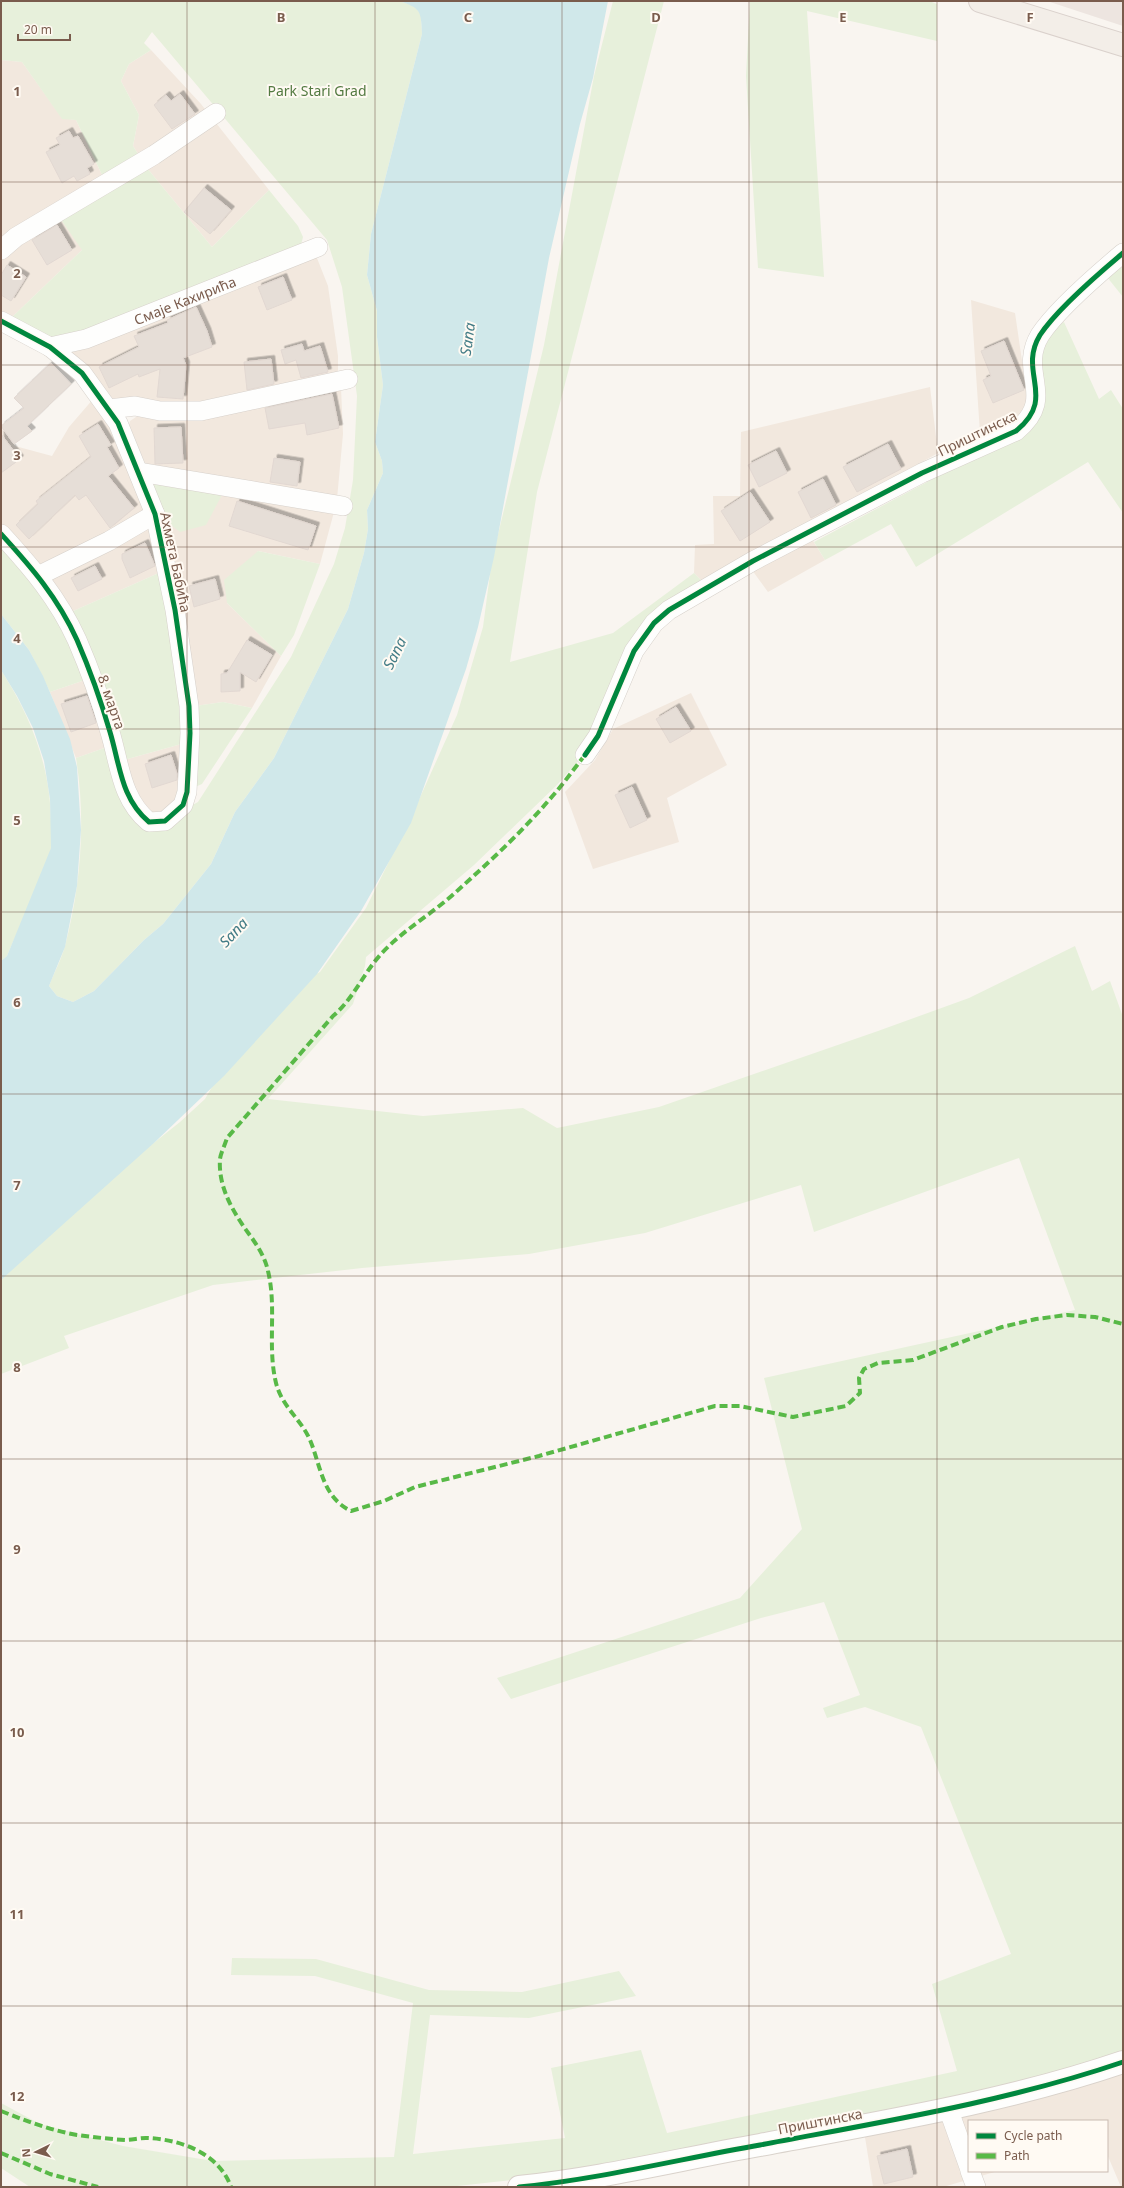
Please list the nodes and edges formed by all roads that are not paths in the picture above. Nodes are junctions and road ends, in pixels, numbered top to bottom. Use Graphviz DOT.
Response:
graph roads {
  1 [pos="980,1"];
  2 [pos="1123,45"];
  3 [pos="216,113"];
  4 [pos="318,247"];
  5 [pos="1,250"];
  6 [pos="1123,253"];
  7 [pos="2,323"];
  8 [pos="50,347"];
  9 [pos="348,379"];
  10 [pos="109,409"];
  11 [pos="139,472"];
  12 [pos="343,506"];
  13 [pos="155,514"];
  14 [pos="1,534"];
  15 [pos="38,576"];
  16 [pos="585,755"];
  17 [pos="189,774"];
  18 [pos="1123,2062"];
  19 [pos="948,2108"];
  20 [pos="968,2164"];
  21 [pos="970,2172"];
  22 [pos="519,2187"];
  23 [pos="976,2187"];
  1 -- 2 [label="main road"];
  3 -- 5 [label="street"];
  4 -- 8 [label="street, Смaје Кахирића"];
  6 -- 16 [label="street, Приштинска"];
  7 -- 8 [label="street, Ахмета Бабића"];
  8 -- 10 [label="street, Ахмета Бабића"];
  9 -- 10 [label="street"];
  10 -- 11 [label="street, Ахмета Бабића"];
  11 -- 12 [label="street"];
  11 -- 13 [label="street, Ахмета Бабића"];
  13 -- 15 [label="street"];
  13 -- 17 [label="street, Ахмета Бабића"];
  14 -- 15 [label="street, 8. марта"];
  15 -- 17 [label="street, 8. марта"];
  18 -- 19 [label="street, Приштинска"];
  19 -- 20 [label="street"];
  19 -- 22 [label="street, Приштинска"];
  21 -- 23 [label="street"];
}
